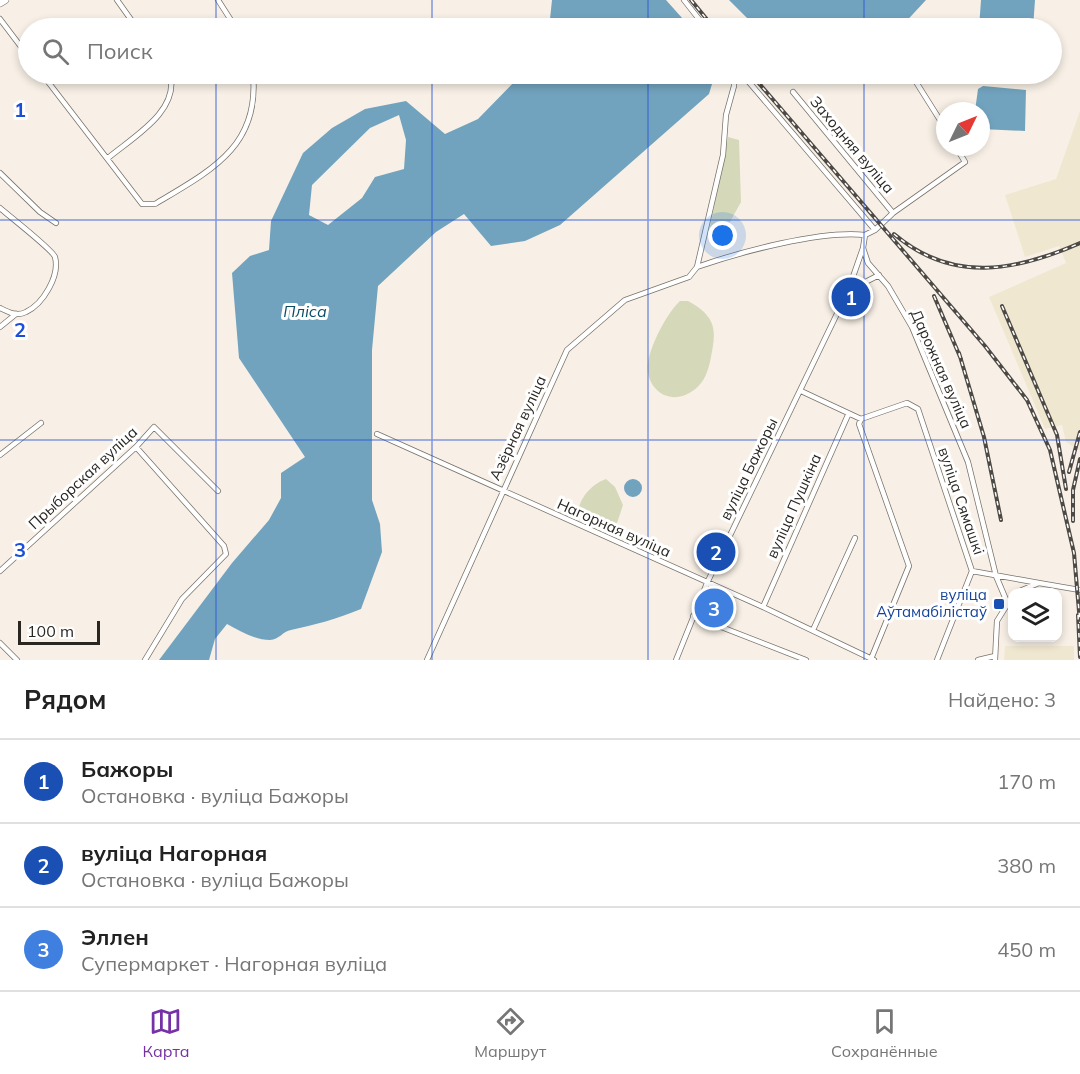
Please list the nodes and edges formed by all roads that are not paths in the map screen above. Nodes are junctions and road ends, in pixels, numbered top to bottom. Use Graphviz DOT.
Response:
graph roads {
  1 [pos="5,0"];
  2 [pos="117,0"];
  3 [pos="218,0"];
  4 [pos="684,0"];
  5 [pos="0,3"];
  6 [pos="130,18"];
  7 [pos="230,18"];
  8 [pos="698,18"];
  9 [pos="0,19"];
  10 [pos="18,43"];
  11 [pos="50,84"];
  12 [pos="173,84"];
  13 [pos="254,84"];
  14 [pos="734,84"];
  15 [pos="751,84"];
  16 [pos="917,84"];
  17 [pos="793,92"];
  18 [pos="936,114"];
  19 [pos="961,156"];
  20 [pos="108,158"];
  21 [pos="0,173"];
  22 [pos="0,208"];
  23 [pos="893,213"];
  24 [pos="56,223"];
  25 [pos="875,230"];
  26 [pos="865,236"];
  27 [pos="864,248"];
  28 [pos="698,267"];
  29 [pos="879,275"];
  30 [pos="848,291"];
  31 [pos="0,308"];
  32 [pos="16,314"];
  33 [pos="0,327"];
  34 [pos="801,391"];
  35 [pos="847,417"];
  36 [pos="860,421"];
  37 [pos="40,423"];
  38 [pos="377,434"];
  39 [pos="136,447"];
  40 [pos="0,455"];
  41 [pos="218,491"];
  42 [pos="502,492"];
  43 [pos="855,538"];
  44 [pos="0,571"];
  45 [pos="972,571"];
  46 [pos="996,576"];
  47 [pos="707,583"];
  48 [pos="1039,583"];
  49 [pos="1027,588"];
  50 [pos="1080,590"];
  51 [pos="1007,602"];
  52 [pos="763,607"];
  53 [pos="693,616"];
  54 [pos="813,630"];
  55 [pos="0,643"];
  56 [pos="995,658"];
  57 [pos="872,659"];
  58 [pos="17,660"];
  59 [pos="145,660"];
  60 [pos="427,660"];
  61 [pos="676,660"];
  62 [pos="806,660"];
  63 [pos="937,660"];
  64 [pos="978,660"];
  1 -- 5 [label="street"];
  2 -- 6 [label="street"];
  3 -- 7 [label="street"];
  4 -- 8 [label="street"];
  9 -- 10 [label="street"];
  11 -- 20 [label="street"];
  12 -- 20 [label="street"];
  13 -- 20 [label="street"];
  14 -- 28 [label="street"];
  15 -- 25 [label="street"];
  16 -- 18 [label="street"];
  17 -- 23 [label="street, Заходняя вуліца"];
  19 -- 23 [label="street"];
  21 -- 24 [label="street"];
  22 -- 32 [label="street"];
  23 -- 25 [label="street"];
  25 -- 26 [label="street"];
  26 -- 27 [label="street"];
  26 -- 28 [label="street, Азёрная вуліца"];
  27 -- 29 [label="street, Дарожная вуліца"];
  27 -- 30 [label="street, вуліца Бажоры"];
  28 -- 42 [label="street, Азёрная вуліца"];
  29 -- 30 [label="street"];
  29 -- 46 [label="street, Дарожная вуліца"];
  30 -- 34 [label="street, вуліца Бажоры"];
  31 -- 32 [label="street"];
  32 -- 33 [label="street"];
  34 -- 35 [label="street"];
  34 -- 47 [label="street, вуліца Бажоры"];
  35 -- 36 [label="street"];
  35 -- 52 [label="street, вуліца Пушкіна"];
  36 -- 45 [label="street, вуліца Сямашкі"];
  36 -- 57 [label="street"];
  37 -- 40 [label="street"];
  38 -- 42 [label="street, Нагорная вуліца"];
  39 -- 41 [label="street, Прыборская вуліца"];
  39 -- 44 [label="street, Прыборская вуліца"];
  39 -- 59 [label="street"];
  42 -- 47 [label="street, Нагорная вуліца"];
  42 -- 60 [label="street, Азёрная вуліца"];
  43 -- 54 [label="street"];
  45 -- 46 [label="street"];
  45 -- 63 [label="street, вуліца Сямашкі"];
  46 -- 48 [label="street"];
  46 -- 51 [label="street, Дарожная вуліца"];
  47 -- 52 [label="street, Нагорная вуліца"];
  47 -- 53 [label="street, вуліца Бажоры"];
  48 -- 49 [label="street"];
  48 -- 50 [label="street"];
  51 -- 56 [label="street"];
  52 -- 54 [label="street, Нагорная вуліца"];
  53 -- 61 [label="street, вуліца Бажоры"];
  53 -- 62 [label="street"];
  54 -- 57 [label="street, Нагорная вуліца"];
  55 -- 58 [label="street"];
  56 -- 64 [label="street"];
}
